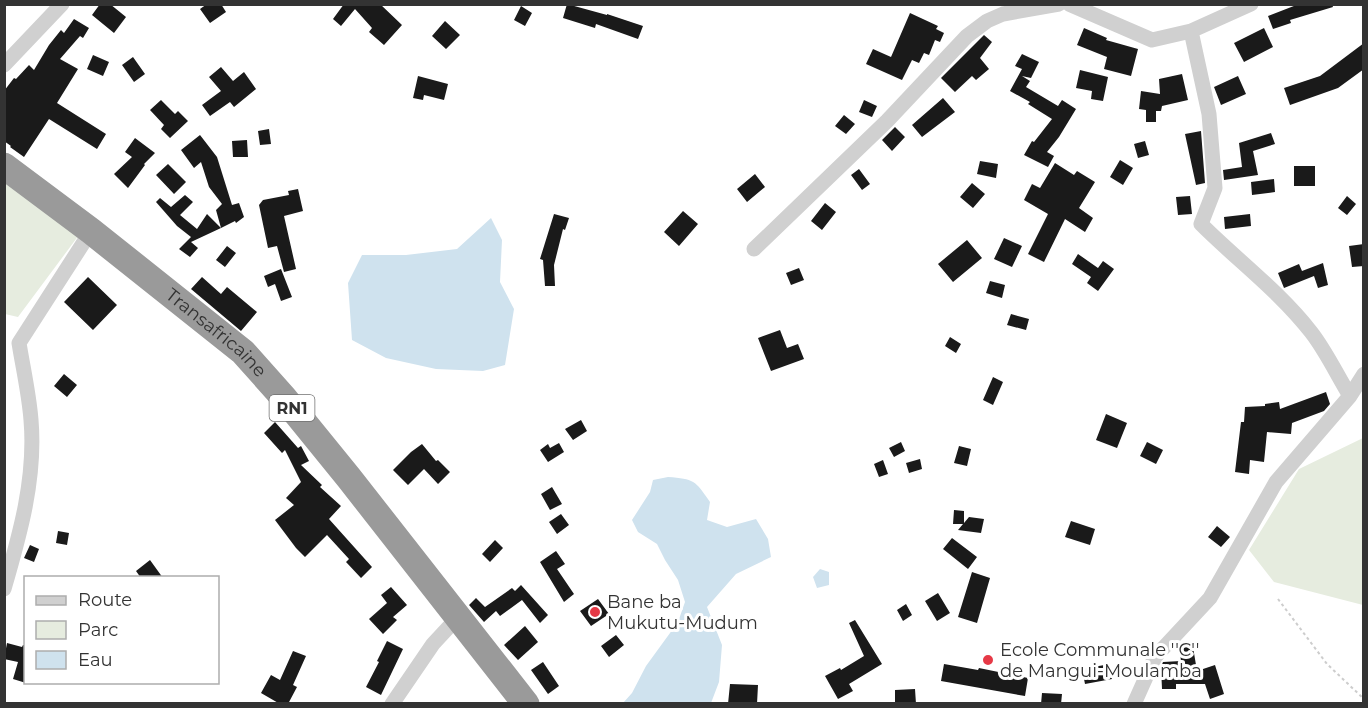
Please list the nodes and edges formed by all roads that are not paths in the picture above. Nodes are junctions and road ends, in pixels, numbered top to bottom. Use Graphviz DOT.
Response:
graph roads {
  1 [pos="62,4"];
  2 [pos="1059,4"];
  3 [pos="1070,4"];
  4 [pos="1251,4"];
  5 [pos="1191,31"];
  6 [pos="4,64"];
  7 [pos="4,166"];
  8 [pos="91,231"];
  9 [pos="754,249"];
  10 [pos="12,343"];
  11 [pos="1364,374"];
  12 [pos="1350,396"];
  13 [pos="4,589"];
  14 [pos="459,616"];
  15 [pos="392,704"];
  16 [pos="526,704"];
  17 [pos="1134,704"];
  1 -- 6 [label="street"];
  2 -- 9 [label="street"];
  3 -- 5 [label="street"];
  4 -- 5 [label="street"];
  5 -- 12 [label="street"];
  7 -- 8 [label="highway, Transafricaine / RN1"];
  8 -- 10 [label="street"];
  8 -- 14 [label="highway, Transafricaine / RN1"];
  10 -- 13 [label="street"];
  11 -- 12 [label="street"];
  12 -- 17 [label="street"];
  14 -- 15 [label="street"];
  14 -- 16 [label="highway, Transafricaine / RN1"];
}
